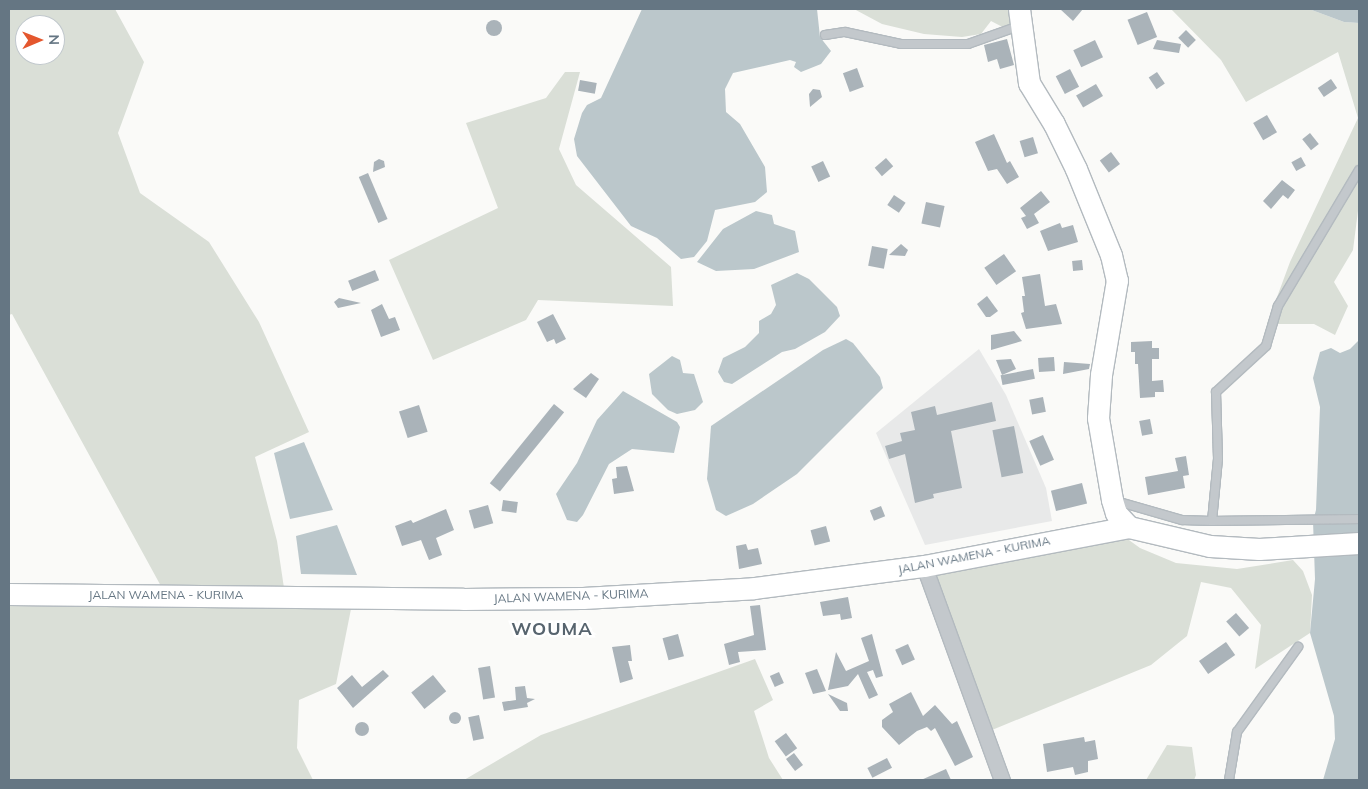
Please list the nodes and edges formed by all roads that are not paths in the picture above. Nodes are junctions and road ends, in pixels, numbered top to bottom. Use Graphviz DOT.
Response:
graph roads {
  1 [pos="1021,17"];
  2 [pos="825,35"];
  3 [pos="1359,170"];
  4 [pos="1112,500"];
  5 [pos="1359,519"];
  6 [pos="1212,521"];
  7 [pos="1129,527"];
  8 [pos="1359,543"];
  9 [pos="924,566"];
  10 [pos="9,594"];
  11 [pos="1298,647"];
  12 [pos="1002,780"];
  13 [pos="1229,780"];
  1 -- 2 [label="lane"];
  1 -- 4 [label="main road"];
  3 -- 6 [label="lane"];
  4 -- 6 [label="lane"];
  4 -- 7 [label="main road"];
  5 -- 6 [label="lane"];
  7 -- 8 [label="main road"];
  7 -- 9 [label="main road, JALAN WAMENA - KURIMA"];
  9 -- 10 [label="main road, JALAN WAMENA - KURIMA"];
  9 -- 12 [label="street"];
  11 -- 13 [label="lane"];
}
